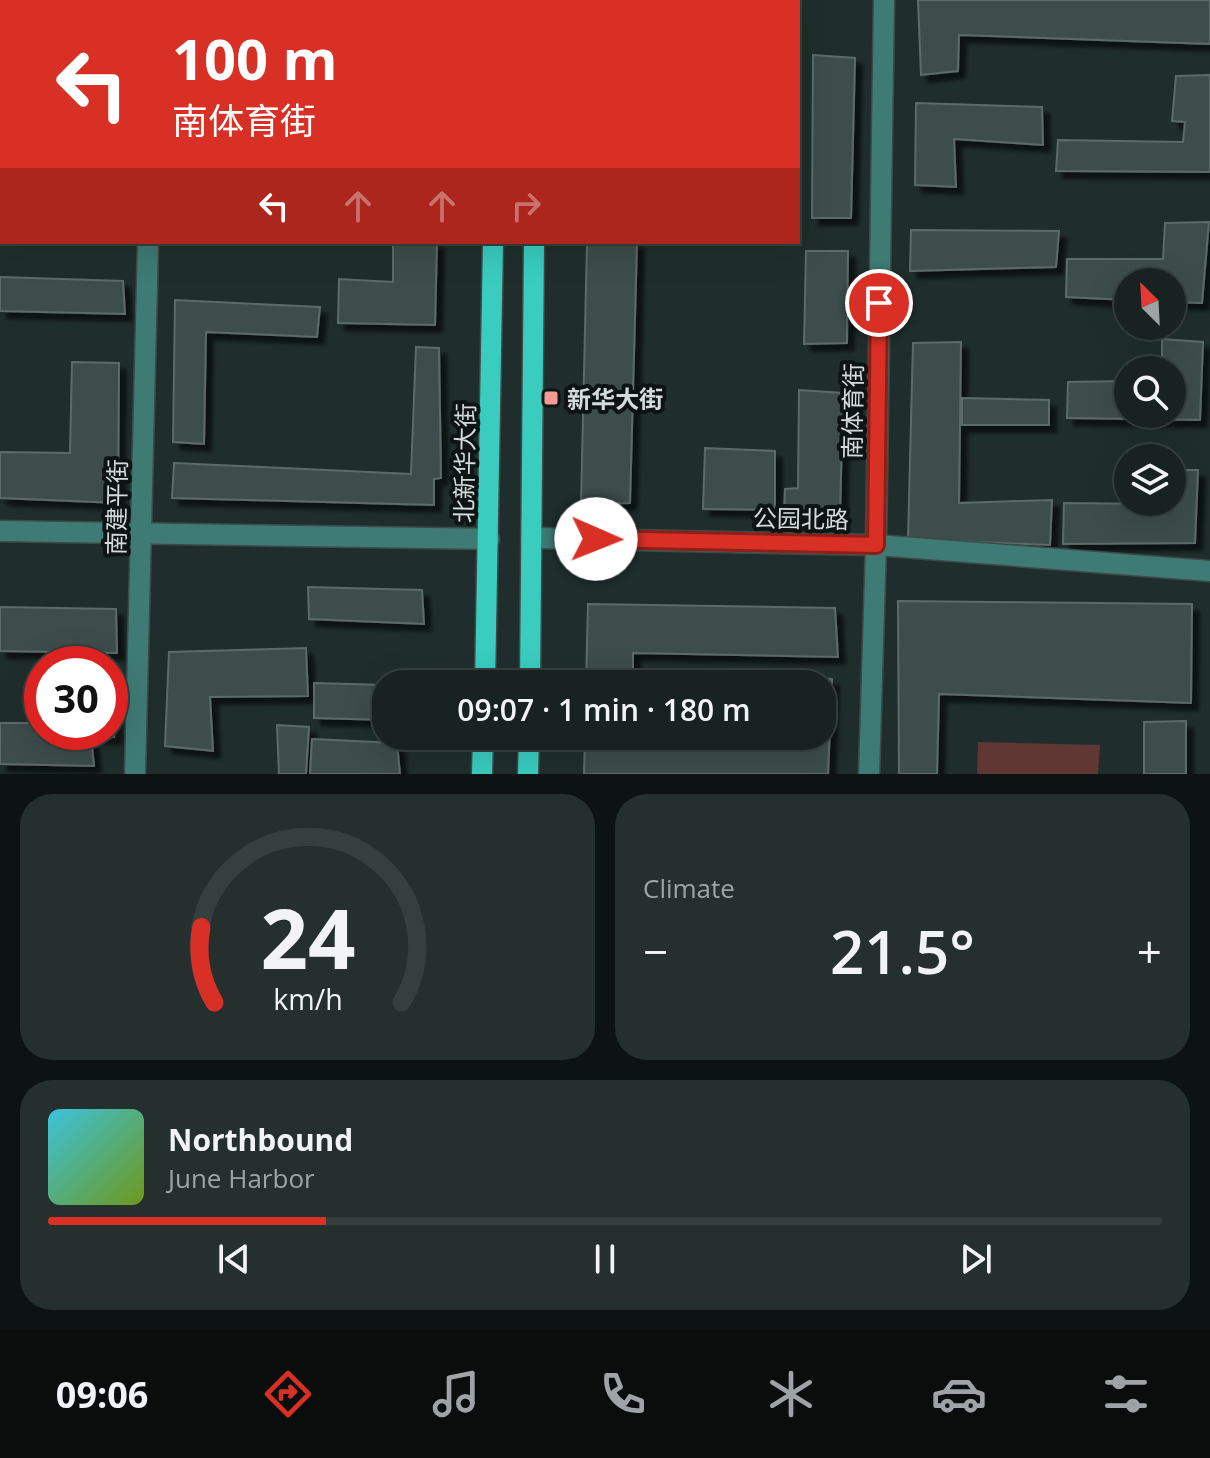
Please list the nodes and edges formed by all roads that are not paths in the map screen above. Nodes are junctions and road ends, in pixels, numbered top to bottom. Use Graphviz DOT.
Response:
graph roads {
  1 [pos="884,0"];
  2 [pos="148,244"];
  3 [pos="493,244"];
  4 [pos="534,244"];
  5 [pos="0,531"];
  6 [pos="141,535"];
  7 [pos="533,538"];
  8 [pos="489,539"];
  9 [pos="876,545"];
  10 [pos="1210,571"];
  11 [pos="485,670"];
  12 [pos="530,670"];
  13 [pos="483,750"];
  14 [pos="529,750"];
  15 [pos="135,774"];
  16 [pos="482,774"];
  17 [pos="528,774"];
  18 [pos="869,774"];
  1 -- 9 [label="street, 南体育街"];
  2 -- 6 [label="street, 南建平街"];
  3 -- 8 [label="main road, 北新华大街"];
  4 -- 7 [label="main road"];
  5 -- 6 [label="street"];
  6 -- 8 [label="street"];
  6 -- 15 [label="street, 南建平街"];
  7 -- 9 [label="street, 公园北路"];
  7 -- 12 [label="main road"];
  8 -- 11 [label="main road, 北新华大街"];
  9 -- 10 [label="street, 公园北路"];
  9 -- 18 [label="street, 南体育街"];
  13 -- 16 [label="main road"];
  14 -- 17 [label="main road"];
}
